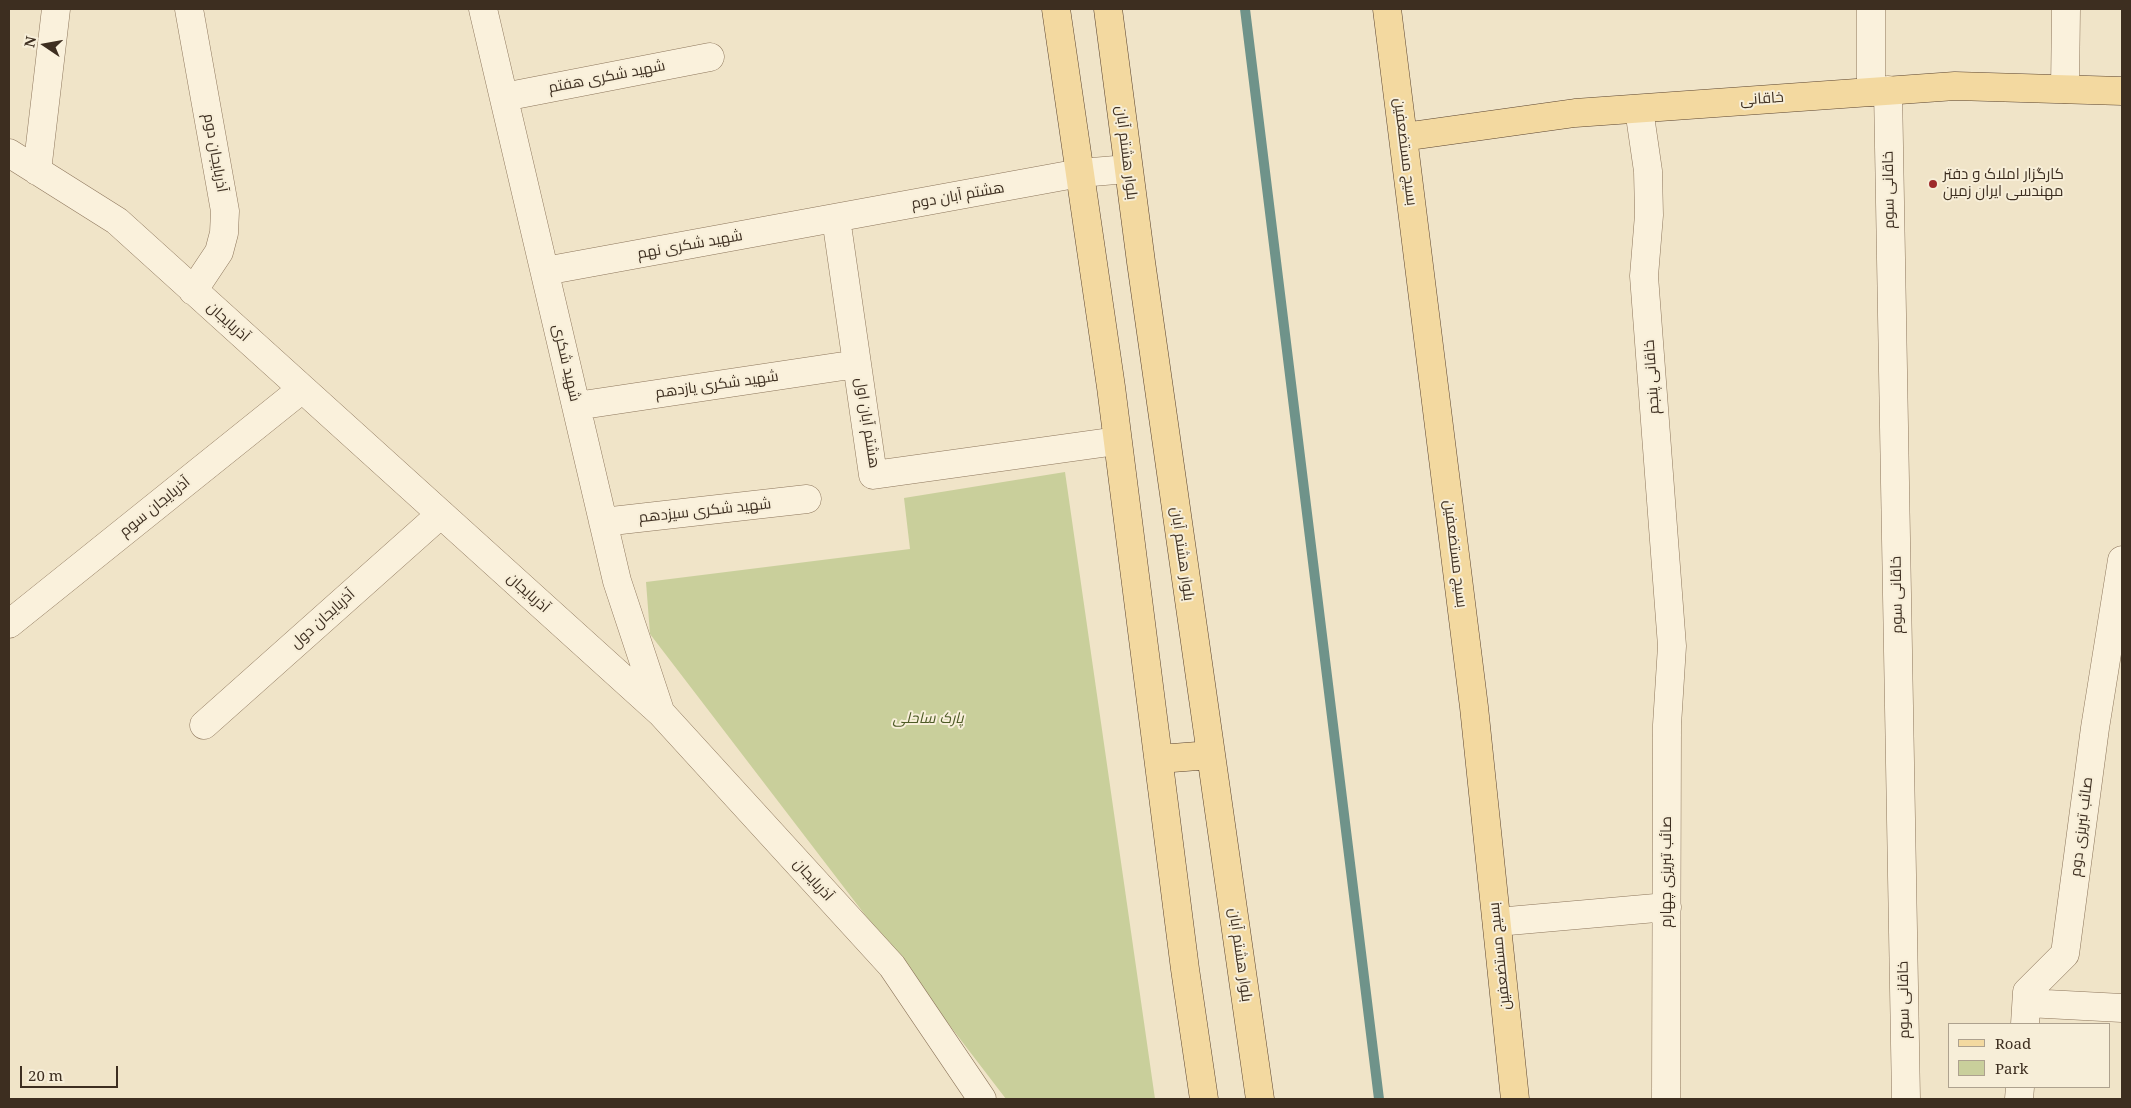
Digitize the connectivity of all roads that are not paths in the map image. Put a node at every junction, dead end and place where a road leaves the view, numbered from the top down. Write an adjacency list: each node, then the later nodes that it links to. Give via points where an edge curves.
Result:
1 (56, 9): 18 (street)
2 (189, 9): 22 (street, آذربایجان دوم, via 225,211 219,252)
3 (483, 9): 13 (street, شهید شکری)
4 (1056, 9): 19 (main road)
5 (1108, 9): 17 (main road, بلوار هشتم آبان)
6 (1388, 9): 15 (main road, بسیج مستضعفین)
7 (1871, 9): 11 (street, خاقانی سوم)
8 (2066, 9): 10 (street)
9 (710, 57): 13 (street, شهید شکری هفتم)
10 (2065, 89): 11 (main road, خاقانی, via 1955,86); 12 (main road, خاقانی)
11 (1879, 91): 14 (main road, خاقانی); 47 (street, خاقانی سوم)
12 (2122, 91)
13 (504, 97): 21 (street, شهید شکری)
14 (1639, 109): 15 (main road, خاقانی, via 1575,113); 33 (street, خاقانی پنجم, via 1648,170 1649,215 1644,276)
15 (1403, 138): 39 (main road, بسیج مستضعفین, via 1474,707)
16 (9, 153): 18 (street, آذربایجان)
17 (1128, 169): 19 (street, هشتم آبان دوم); 36 (main road, بلوار هشتم آبان)
18 (37, 171): 22 (street, آذربایجان, via 117,222)
19 (1080, 174): 20 (street, هشتم آبان دوم); 26 (main road)
20 (836, 218): 21 (street, شهید شکری نهم); 23 (street, هشتم آبان اول)
21 (544, 271): 25 (street, شهید شکری)
22 (193, 291): 24 (street, آذربایجان)
23 (857, 364): 25 (street, شهید شکری یازدهم); 26 (street, هشتم آبان اول, via 873,475)
24 (302, 389): 28 (street, آذربایجان); 31 (street, آذربایجان سوم)
25 (576, 406): 29 (street, شهید شکری)
26 (1117, 441): 37 (main road)
27 (807, 500): 29 (street, شهید شکری سیزدهم)
28 (441, 514): 34 (street, آذربایجان); 35 (street, آذربایجان دول)
29 (603, 522): 34 (street, شهید شکری, via 617,581)
30 (2122, 560): 32 (street, صائب تبریزی دوم)
31 (9, 624)
32 (2116, 624): 41 (street, صائب تبریزی دوم, via 2095,728 2066,954 2027,992)
33 (1672, 646): 38 (street, صائب تبریزی چهارم, via 1666,725)
34 (661, 713): 42 (street, آذربایجان, via 892,966)
35 (204, 725)
36 (1211, 754): 37 (main road); 44 (main road, بلوار هشتم آبان)
37 (1159, 759): 43 (main road)
38 (1667, 907): 39 (street); 46 (street, صائب تبریزی چهارم)
39 (1497, 922): 45 (main road, بسیج مستضعفین)
40 (2122, 1008): 41 (street)
41 (2026, 1014)
42 (982, 1099)
43 (1204, 1099)
44 (1260, 1099)
45 (1515, 1099)
46 (1666, 1099)
47 (1906, 1099)

